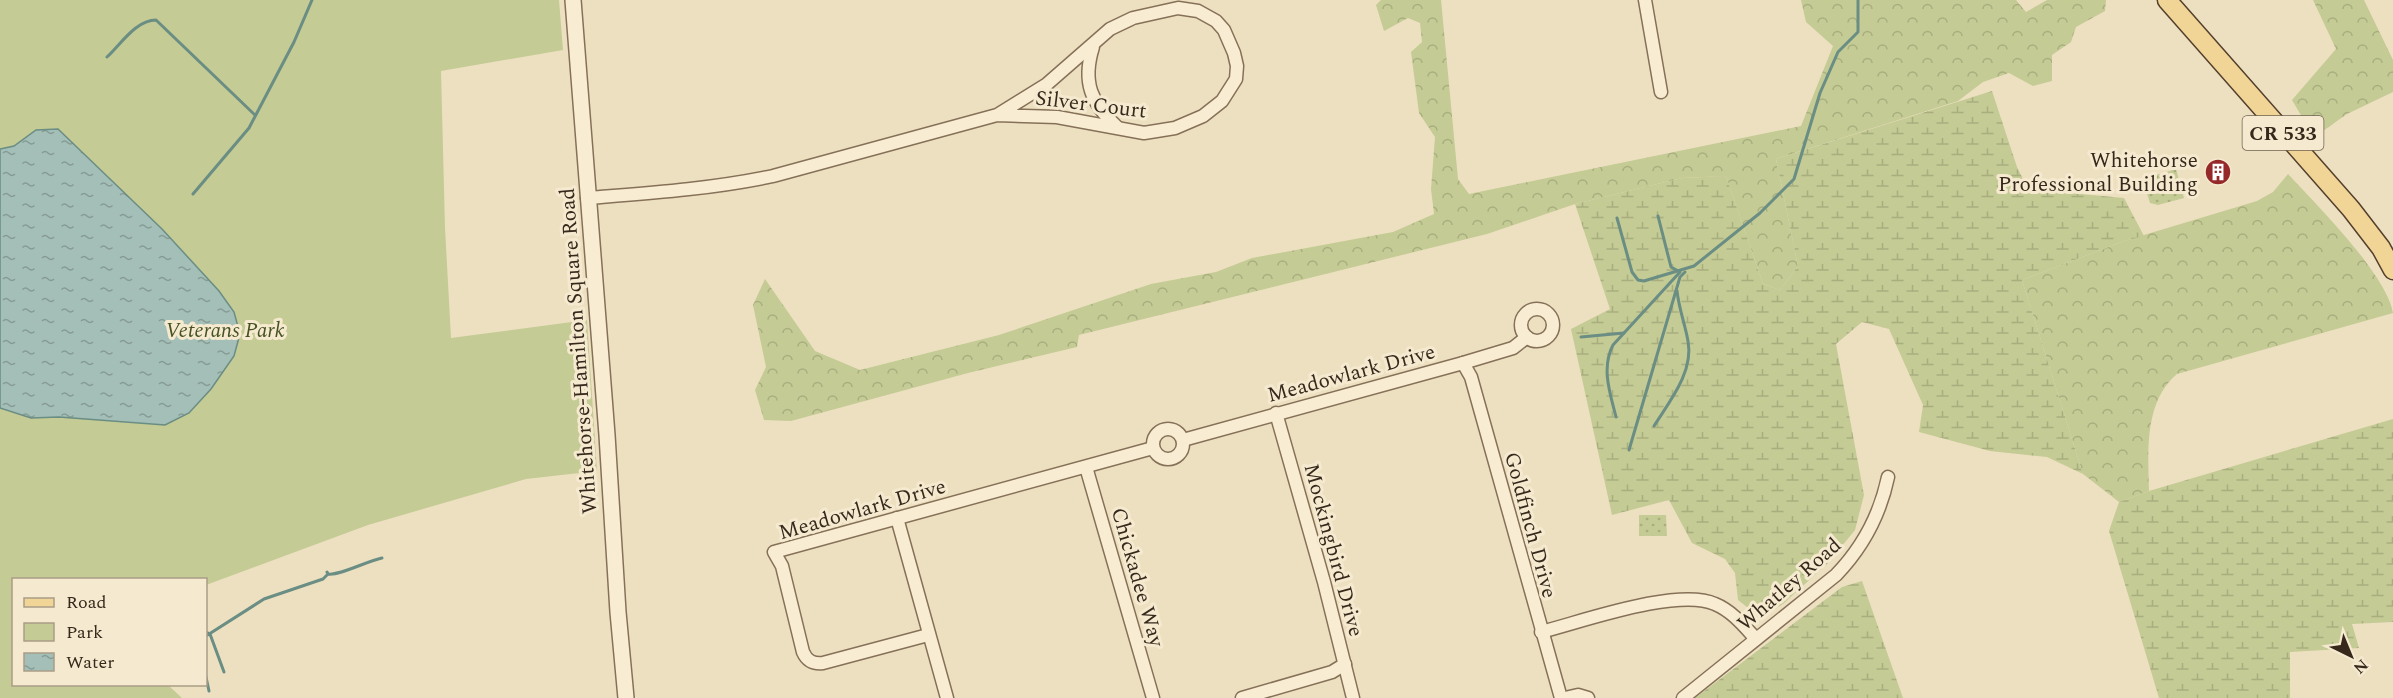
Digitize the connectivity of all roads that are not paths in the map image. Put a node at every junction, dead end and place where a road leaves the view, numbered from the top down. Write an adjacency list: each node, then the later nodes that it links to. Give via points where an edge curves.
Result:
1 (573, 0): 8 (street, Whitehorse-Hamilton Square Road)
2 (1645, 0): 5 (street)
3 (2167, 0): 9 (main road, CR 533, via 2351,209)
4 (1093, 46): 6 (street, Silver Court, via 1047,84); 7 (street, via 1088,70 1092,95 1096,105); 7 (street, Silver Court, via 1118,24 1178,8 1198,11 1216,21 1234,53 1236,79 1209,113 1159,131 1134,132)
5 (1661, 92)
6 (997, 115): 7 (street, Silver Court, via 1057,117); 8 (street, Silver Court, via 738,184)
7 (1118, 127)
8 (587, 198): 22 (street, Whitehorse-Hamilton Square Road)
9 (2393, 270)
10 (1527, 337): 11 (street, Meadowlark Drive, via 1513,348)
11 (1462, 363): 12 (street, Meadowlark Drive); 18 (street, Goldfinch Drive, via 1471,377)
12 (1276, 413): 13 (street, Meadowlark Drive); 21 (street, Mockingbird Drive)
13 (1183, 440): 14 (street, via 1178,432 1164,429 1156,434); 14 (street, via 1182,450 1172,460 1162,459)
14 (1153, 448): 15 (street, Meadowlark Drive)
15 (1086, 467): 17 (street, Meadowlark Drive); 24 (street, Chickadee Way)
16 (1888, 477): 20 (street, Whatley Road, via 1881,507 1851,560)
17 (897, 518): 19 (street); 19 (street, Meadowlark Drive, via 774,552 782,566 806,659 822,663)
18 (1541, 632): 20 (street, via 1656,602 1690,598 1725,609); 27 (street, Goldfinch Drive)
19 (928, 635): 23 (street)
20 (1756, 639): 30 (street, Whatley Road)
21 (1345, 664): 25 (street, via 1332,672); 26 (street, Mockingbird Drive)
22 (626, 698)
23 (946, 698)
24 (1153, 698)
25 (1242, 698)
26 (1353, 698)
27 (1561, 698)
28 (1565, 698): 29 (street)
29 (1588, 698)
30 (1683, 698)

